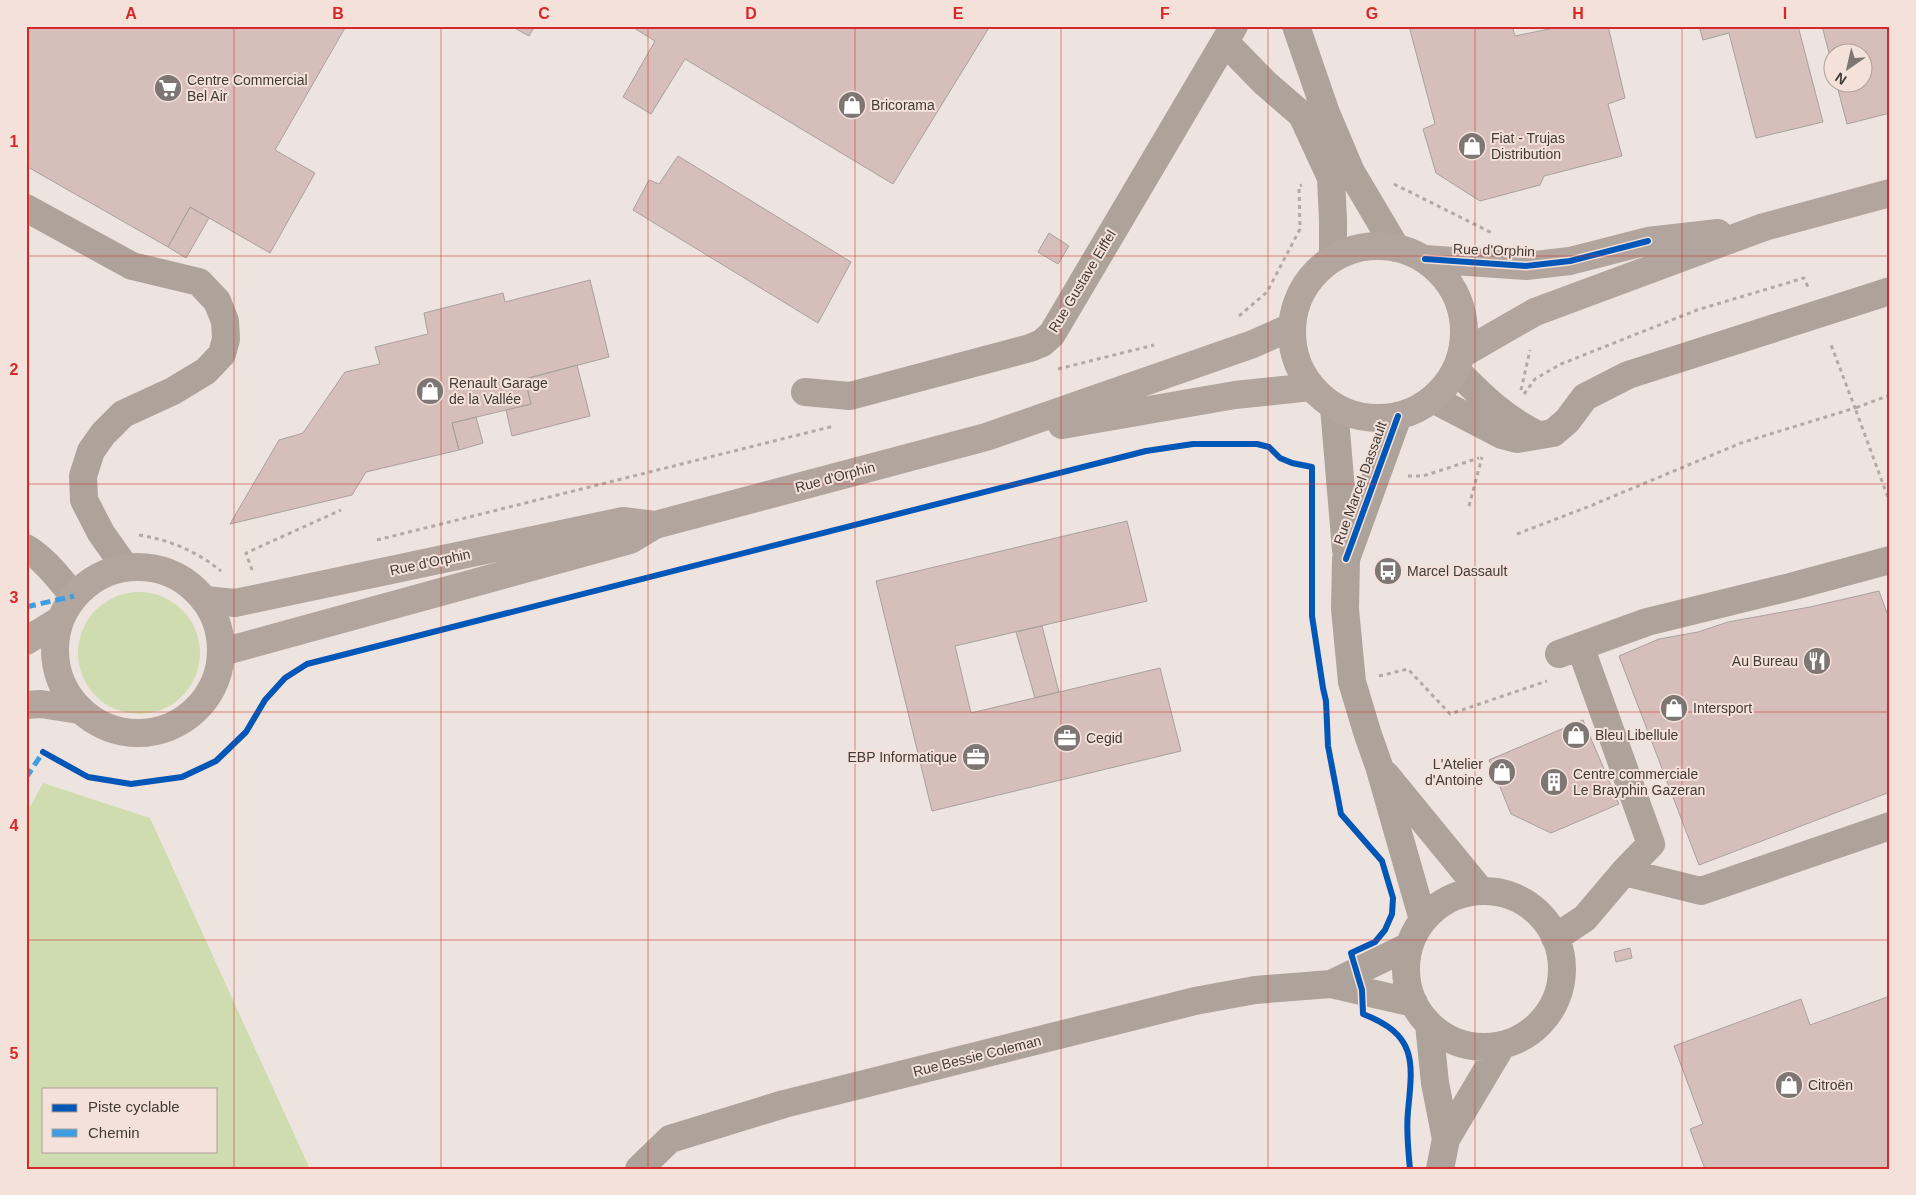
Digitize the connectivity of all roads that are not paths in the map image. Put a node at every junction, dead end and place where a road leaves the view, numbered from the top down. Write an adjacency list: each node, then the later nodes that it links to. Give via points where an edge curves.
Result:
1 (1276, 26): 3 (street)
2 (1230, 34): 4 (street, Rue Gustave Eiffel); 5 (street, Rue Gustave Eiffel)
3 (1299, 38): 9 (street, via 1351,172)
4 (1207, 72): 5 (street); 16 (street, Rue Gustave Eiffel, via 1052,334 1042,343 850,396)
5 (1265, 83): 10 (street, Rue Gustave Eiffel, via 1302,115 1331,178)
6 (1890, 192): 8 (main road, Rue d'Orphin)
7 (26, 208): 26 (street, via 132,266 199,282 217,301 225,321 226,339 222,354 206,371 123,414 91,451 83,476 84,500 101,533)
8 (1764, 227): 11 (main road, Rue d'Orphin, via 1648,241 1570,260 1526,266); 14 (main road, Rue d'Orphin, via 1535,312)
9 (1396, 248): 10 (main road, via 1379,245); 11 (main road)
10 (1332, 256): 13 (main road, via 1300,293)
11 (1425, 259): 14 (main road, via 1445,277 1459,300 1465,327)
12 (1890, 291): 20 (street, via 1628,376 1585,397 1553,433 1517,439)
13 (1291, 327): 15 (main road, via 1295,359); 21 (main road, Rue d'Orphin)
14 (1459, 362): 17 (main road, via 1451,379); 20 (street)
15 (1310, 387): 18 (main road); 21 (main road, Rue d'Orphin, via 1235,395)
16 (804, 392)
17 (1433, 399): 19 (main road); 20 (street)
18 (1334, 407): 19 (main road, via 1367,418); 24 (street, Rue Marcel Dassault)
19 (1398, 416): 24 (street, Rue Marcel Dassault)
20 (1502, 425)
21 (986, 438): 22 (main road, Rue d'Orphin)
22 (654, 525): 28 (main road, Rue d'Orphin, via 622,521 235,603); 31 (main road, Rue d'Orphin, via 630,540)
23 (26, 548): 27 (street)
24 (1346, 559): 34 (street, Rue Marcel Dassault, via 1345,609 1352,682)
25 (1890, 560): 36 (street, via 1647,622 1576,656 1652,844)
26 (125, 567): 27 (main road, via 90,582); 28 (main road, via 147,567 169,573 189,584)
27 (74, 596): 29 (main road)
28 (205, 600): 31 (main road, via 218,624)
29 (60, 620): 30 (main road); 33 (main road, via 54,644 56,668 65,691)
30 (26, 640)
31 (222, 652): 33 (main road, via 218,676 207,698 191,716 170,728 146,734 122,732 99,724)
32 (26, 705): 33 (main road)
33 (79, 710)
34 (1379, 766): 37 (street); 38 (street, Rue Marcel Dassault)
35 (1890, 826): 36 (street, via 1701,891)
36 (1624, 872): 39 (street, via 1585,918)
37 (1481, 891): 38 (street, via 1459,895 1440,904); 39 (street, via 1504,894 1525,902 1543,918)
38 (1423, 920): 40 (street)
39 (1555, 938): 43 (street, via 1562,967 1554,1003 1544,1019 1525,1035)
40 (1409, 946): 41 (street); 42 (street, via 1405,972 1410,994)
41 (1331, 984): 42 (street); 45 (street, Rue Bessie Coleman, via 1255,990 1196,1001 784,1104 670,1139)
42 (1422, 1014): 43 (street, via 1451,1040 1476,1047); 44 (street)
43 (1502, 1045): 44 (street)
44 (1446, 1139): 46 (street)
45 (639, 1169)
46 (1440, 1169)

